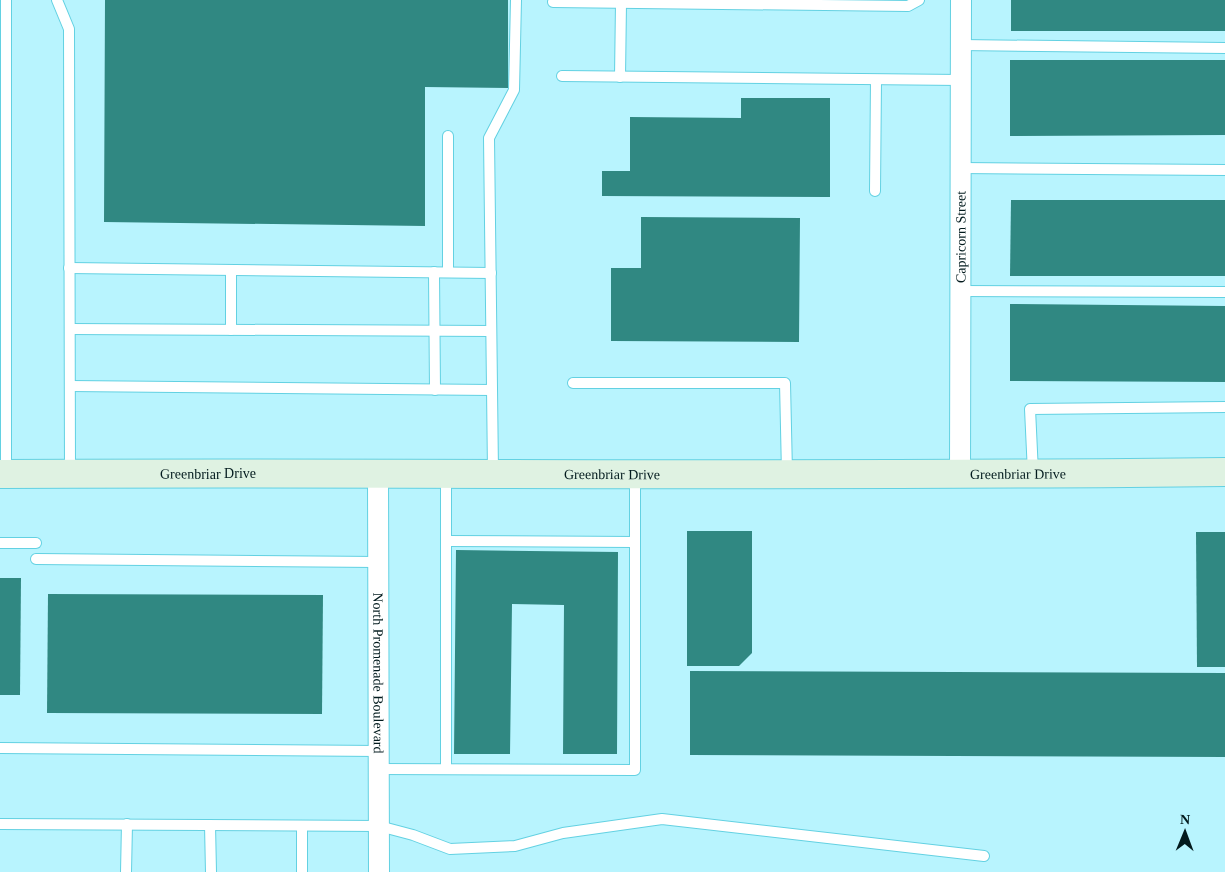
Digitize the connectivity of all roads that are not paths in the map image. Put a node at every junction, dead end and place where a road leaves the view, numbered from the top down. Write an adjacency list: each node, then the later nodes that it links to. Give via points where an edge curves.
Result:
1 (6, 0): 40 (lane)
2 (57, 0): 19 (lane, via 69,29)
3 (516, 0): 23 (lane, via 514,90 489,138)
4 (919, 0): 8 (lane, via 908,6)
5 (960, 0): 9 (street, Capricorn Street)
6 (553, 2): 7 (lane)
7 (621, 3): 8 (lane); 12 (lane)
8 (874, 3)
9 (960, 45): 10 (lane); 14 (street, Capricorn Street)
10 (1225, 48)
11 (562, 76): 12 (lane)
12 (620, 77): 13 (lane)
13 (876, 80): 14 (lane); 18 (lane)
14 (960, 80): 16 (street, Capricorn Street)
15 (448, 136): 22 (lane)
16 (960, 168): 17 (lane); 24 (street, Capricorn Street)
17 (1225, 170)
18 (875, 191)
19 (69, 268): 20 (lane); 26 (lane)
20 (231, 270): 21 (lane); 27 (lane)
21 (434, 272): 22 (lane); 28 (lane)
22 (448, 272): 23 (lane)
23 (490, 273): 29 (lane)
24 (960, 291): 25 (lane); 44 (street, Capricorn Street)
25 (1225, 292)
26 (70, 329): 27 (lane); 31 (lane)
27 (231, 330): 28 (lane)
28 (434, 331): 29 (lane); 32 (lane)
29 (492, 331): 33 (lane)
30 (573, 383): 43 (lane, via 785,383)
31 (70, 386): 32 (lane); 36 (lane)
32 (434, 390): 33 (lane)
33 (492, 390): 39 (lane)
34 (1225, 407): 41 (lane, via 1030,409)
35 (1225, 472): 41 (street, Greenbriar Drive)
36 (70, 473): 37 (street, Greenbriar Drive); 40 (street, Greenbriar Drive)
37 (378, 473): 38 (street, Greenbriar Drive); 50 (street, North Promenade Boulevard)
38 (446, 473): 39 (street, Greenbriar Drive); 45 (lane)
39 (493, 473): 42 (street, Greenbriar Drive)
40 (3, 474)
41 (1033, 474): 44 (street, Greenbriar Drive)
42 (635, 475): 43 (street, Greenbriar Drive); 46 (lane)
43 (787, 475): 44 (street, Greenbriar Drive)
44 (960, 475)
45 (446, 541): 46 (lane); 53 (lane)
46 (635, 542): 53 (lane, via 635,770)
47 (0, 544): 48 (lane)
48 (36, 544)
49 (36, 560): 50 (lane)
50 (378, 562): 52 (street, North Promenade Boulevard)
51 (0, 748): 52 (lane)
52 (379, 760): 53 (lane); 58 (street, North Promenade Boulevard)
53 (446, 769)
54 (0, 824): 55 (lane)
55 (127, 824): 56 (lane); 60 (lane)
56 (210, 825): 57 (lane); 61 (lane)
57 (302, 826): 58 (lane); 62 (lane)
58 (379, 826): 59 (lane, via 450,849 514,846 563,833 662,819); 63 (street, North Promenade Boulevard)
59 (984, 856)
60 (126, 872)
61 (211, 872)
62 (302, 872)
63 (379, 872)

